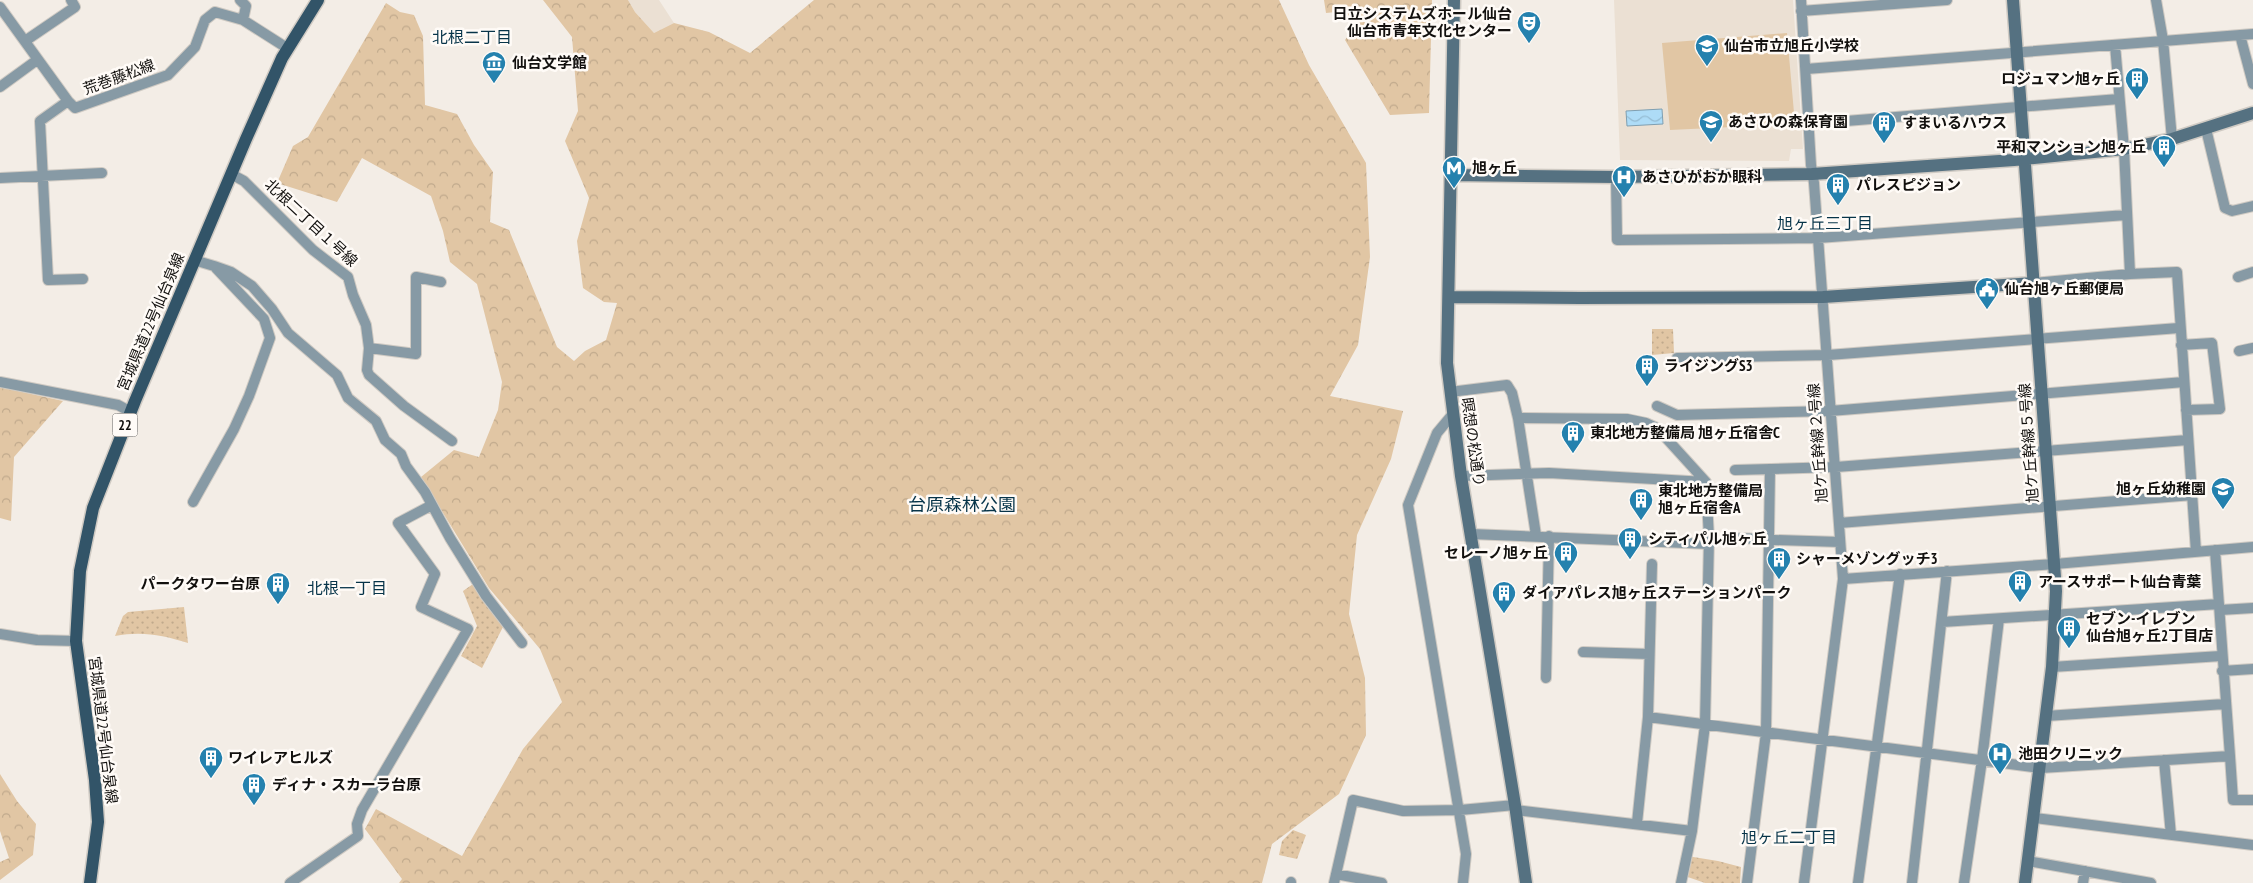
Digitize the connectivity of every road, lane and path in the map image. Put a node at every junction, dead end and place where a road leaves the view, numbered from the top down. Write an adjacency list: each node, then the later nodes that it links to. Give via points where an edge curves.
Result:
1 (70, 0): 15 (street, via 75,7)
2 (240, 0): 11 (street, via 246,6)
3 (318, 0): 17 (main road, 宮城県道22号仙台泉線 / 22)
4 (1454, 0): 35 (street, 瞑想の松通り)
5 (1801, 0): 10 (street, 旭ケ丘幹線２号線)
6 (1947, 0): 10 (street)
7 (2013, 0): 18 (street, 旭ケ丘幹線５号線)
8 (2156, 0): 14 (street)
9 (0, 7): 15 (street, 荒巻藤松線)
10 (1802, 11): 20 (street, 旭ケ丘幹線２号線)
11 (243, 20): 17 (street, 荒巻藤松線); 24 (street, 荒巻藤松線, via 215,12 205,20 195,47 168,75 75,108)
12 (2253, 34): 13 (street)
13 (2240, 35): 14 (street); 21 (street)
14 (2163, 40): 16 (street); 29 (street)
15 (25, 41): 19 (street, 荒巻藤松線)
16 (2114, 45): 18 (street); 23 (street)
17 (288, 48): 33 (main road, 宮城県道22号仙台泉線 / 22)
18 (2017, 52): 20 (street); 25 (street, 旭ケ丘幹線５号線)
19 (37, 60): 22 (street); 24 (street, 荒巻藤松線)
20 (1806, 69): 27 (street, 旭ケ丘幹線２号線)
21 (2253, 84)
22 (0, 87)
23 (2119, 99): 25 (street); 30 (street)
24 (68, 101): 36 (street, via 40,121)
25 (2021, 108): 27 (street); 31 (street, 旭ケ丘幹線５号線)
26 (2253, 113): 28 (street)
27 (1809, 124): 34 (street, 旭ケ丘幹線２号線)
28 (2206, 129): 29 (street); 39 (street, via 2225,208 2232,212)
29 (2172, 139): 30 (street)
30 (2124, 149): 31 (street); 40 (street)
31 (2026, 159): 34 (street); 41 (street, 旭ケ丘幹線５号線)
32 (102, 173): 36 (street)
33 (231, 174): 43 (main road, 宮城県道22号仙台泉線 / 22); 56 (street, 北根二丁目１号線, via 244,180 313,250 348,277 366,325)
34 (1812, 174): 37 (street); 42 (street, 旭ケ丘幹線２号線)
35 (1451, 175): 37 (street); 51 (street, 瞑想の松通り)
36 (42, 177): 38 (street); 48 (street, via 48,280)
37 (1616, 177): 42 (street, via 1617,240)
38 (0, 178)
39 (2253, 206)
40 (2126, 215): 41 (street); 46 (street)
41 (2029, 222): 42 (street); 50 (street, 旭ケ丘幹線５号線)
42 (1818, 238): 52 (street, 旭ケ丘幹線２号線)
43 (194, 260): 44 (street); 68 (main road, 宮城県道22号仙台泉線 / 22)
44 (214, 266): 81 (street, via 264,319 270,338 234,429); 82 (street, via 231,272 252,286 288,333 337,375 348,398 376,422 385,440 401,454)
45 (2253, 272): 47 (street)
46 (2130, 274): 50 (street); 53 (street, via 2177,272)
47 (2238, 277)
48 (83, 279)
49 (441, 282): 56 (street, via 416,277 416,354)
50 (2034, 282): 52 (street); 54 (street, 旭ケ丘幹線５号線)
51 (1449, 297): 52 (street); 63 (street, 瞑想の松通り, via 1447,363)
52 (1823, 297): 59 (street, 旭ケ丘幹線２号線)
53 (2179, 328): 54 (street); 55 (street)
54 (2038, 340): 59 (street); 64 (street, 旭ケ丘幹線５号線)
55 (2181, 345): 62 (street); 66 (street, via 2212,343 2220,409)
56 (369, 348): 72 (street, 北根二丁目１号線, via 369,375)
57 (2253, 348): 58 (street)
58 (2239, 351)
59 (1828, 355): 60 (street); 67 (street, 旭ケ丘幹線２号線)
60 (1677, 358)
61 (0, 382): 68 (street, via 118,405)
62 (2184, 382): 64 (street); 66 (street)
63 (1450, 392): 69 (street, 瞑想の松通り); 70 (street, via 1507,385)
64 (2042, 395): 67 (street); 73 (street, 旭ケ丘幹線５号線)
65 (1657, 406): 67 (street, via 1677,415)
66 (2186, 410): 71 (street)
67 (1830, 411): 74 (street, 旭ケ丘幹線２号線)
68 (131, 412): 106 (main road, 宮城県道22号仙台泉線 / 22, via 93,508 80,572)
69 (1452, 415): 78 (street, 瞑想の松通り); 129 (street, via 1437,433 1408,505)
70 (1518, 418): 77 (street); 79 (street, via 1627,418 1646,423 1657,428)
71 (2188, 440): 73 (street); 80 (street)
72 (452, 441)
73 (2046, 451): 74 (street); 83 (street, 旭ケ丘幹線５号線)
74 (1836, 467): 75 (street); 84 (street, 旭ケ丘幹線２号線)
75 (1770, 469): 76 (street); 89 (street)
76 (1735, 470)
77 (1527, 474): 78 (street); 79 (street, via 1549,472); 86 (street)
78 (1461, 476): 85 (street, 瞑想の松通り)
79 (1706, 482): 91 (street)
80 (2193, 495): 83 (street); 94 (street)
81 (193, 502)
82 (432, 505): 107 (street, via 486,596); 140 (street, via 398,523 435,574 421,607 468,630 362,810 357,824 358,836)
83 (2050, 508): 84 (street); 96 (street, 旭ケ丘幹線５号線)
84 (1839, 523): 90 (street, 旭ケ丘幹線２号線)
85 (1471, 534): 86 (street); 128 (street, 瞑想の松通り)
86 (1536, 535): 87 (street)
87 (1549, 536): 91 (street); 114 (street)
88 (1730, 538): 89 (street)
89 (1771, 539): 90 (street); 119 (street)
90 (1840, 542): 99 (street, 旭ケ丘幹線２号線)
91 (1709, 544): 118 (street)
92 (2253, 547): 93 (street)
93 (2215, 550): 94 (street); 100 (street)
94 (2196, 552): 96 (street)
95 (1652, 564): 109 (street)
96 (2054, 564): 97 (street); 102 (street, 旭ケ丘幹線５号線)
97 (1947, 571): 98 (street); 104 (street)
98 (1900, 574): 99 (street); 121 (street)
99 (1843, 579): 120 (street, 旭ケ丘幹線２号線)
100 (2219, 607): 101 (street); 102 (street); 110 (street)
101 (2253, 608)
102 (2056, 616): 103 (street); 111 (street, 旭ケ丘幹線５号線)
103 (1999, 619): 104 (street); 124 (street)
104 (1942, 622): 122 (street)
105 (0, 634): 106 (street, via 37,640)
106 (76, 641): 139 (main road, 宮城県道22号仙台泉線 / 22, via 98,822)
107 (522, 643)
108 (1583, 652): 109 (street)
109 (1649, 654): 117 (street)
110 (2221, 656): 111 (street); 113 (street)
111 (2052, 667): 116 (street, 旭ケ丘幹線５号線)
112 (2253, 669): 113 (street)
113 (2222, 671): 115 (street)
114 (1546, 678)
115 (2225, 704): 116 (street); 123 (street)
116 (2046, 716): 126 (street, 旭ケ丘幹線５号線)
117 (1648, 718): 118 (street); 131 (street)
118 (1705, 725): 119 (street); 132 (street)
119 (1766, 733): 120 (street); 145 (street)
120 (1822, 739): 121 (street); 146 (street, 旭ケ丘幹線２号線)
121 (1876, 746): 122 (street); 147 (street)
122 (1928, 753): 124 (street); 148 (street)
123 (2230, 756): 125 (street); 127 (street, via 2233,800)
124 (1982, 760): 126 (street); 149 (street)
125 (2164, 760): 126 (street); 133 (street)
126 (2041, 768): 130 (street, 旭ケ丘幹線５号線)
127 (2253, 800)
128 (1516, 807): 129 (street); 131 (street); 143 (street, 瞑想の松通り)
129 (1460, 810): 137 (street, via 1403,811 1353,800); 142 (street, via 1466,854)
130 (2035, 818): 133 (street); 135 (street, 旭ケ丘幹線５号線)
131 (1638, 823): 132 (street)
132 (1692, 831): 144 (street)
133 (2171, 835): 134 (street)
134 (2253, 845)
135 (2028, 861): 136 (street); 150 (street, 旭ケ丘幹線５号線)
136 (2085, 871): 138 (street); 151 (street)
137 (1335, 878): 141 (street)
138 (2139, 882): 152 (street)
139 (90, 883)
140 (290, 883)
141 (1382, 883)
142 (1463, 883)
143 (1526, 883)
144 (1681, 883)
145 (1747, 883)
146 (1804, 883)
147 (1858, 883)
148 (1912, 883)
149 (1964, 883)
150 (2025, 883)
151 (2083, 883)
152 (2151, 883)

